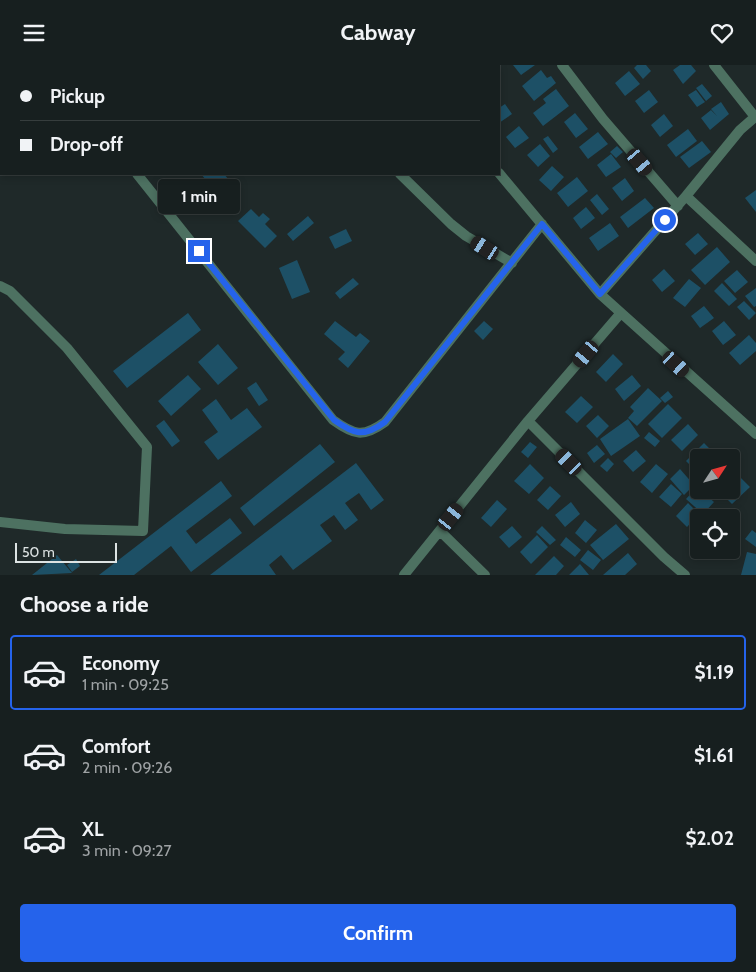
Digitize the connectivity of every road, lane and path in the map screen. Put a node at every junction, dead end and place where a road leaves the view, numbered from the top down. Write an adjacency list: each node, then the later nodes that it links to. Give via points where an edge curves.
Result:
1 (562, 65): 8 (street, via 603,119)
2 (714, 65): 3 (street)
3 (755, 117): 7 (street, via 740,130)
4 (500, 174): 9 (street)
5 (138, 175): 11 (street, via 334,420 350,431 364,433 385,422)
6 (401, 175): 11 (street, via 466,236)
7 (686, 195): 8 (street); 10 (street)
8 (678, 206): 13 (street)
9 (542, 224): 11 (street); 13 (street)
10 (756, 261)
11 (512, 263)
12 (0, 286): 17 (street, via 10,291 67,348 148,447 142,531 65,529)
13 (600, 294): 14 (street)
14 (620, 314): 15 (street); 16 (street)
15 (528, 421): 18 (street); 21 (street)
16 (756, 433)
17 (0, 522)
18 (440, 531): 19 (street); 20 (street)
19 (404, 575)
20 (485, 575)
21 (685, 575)

